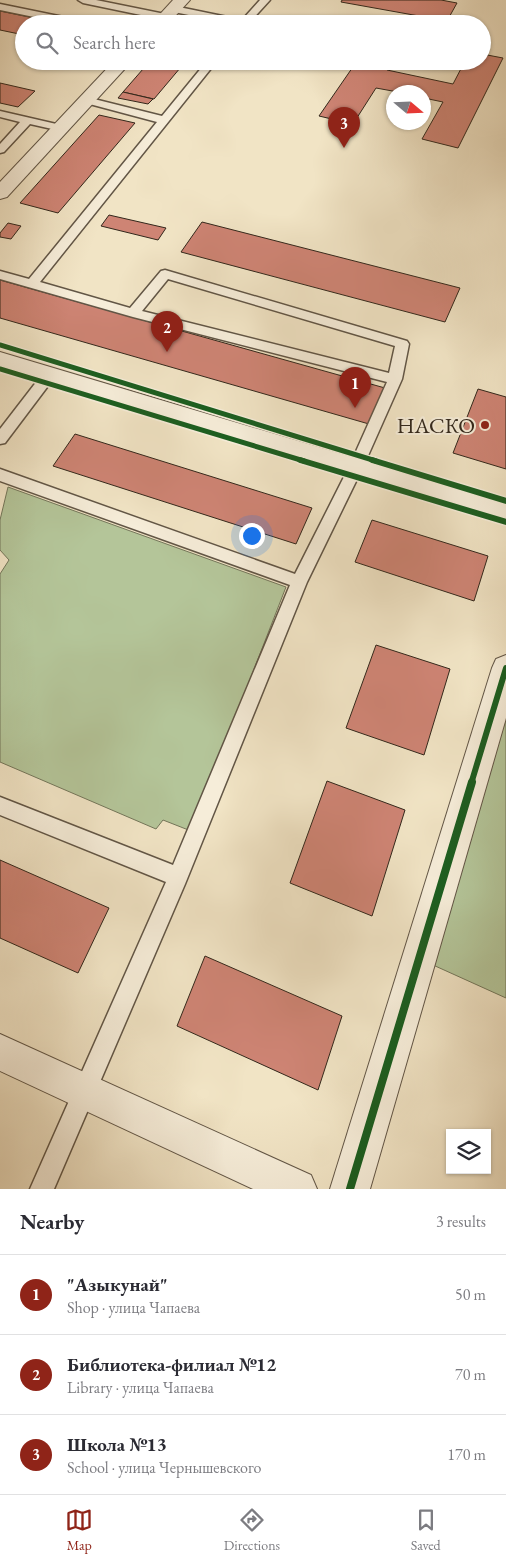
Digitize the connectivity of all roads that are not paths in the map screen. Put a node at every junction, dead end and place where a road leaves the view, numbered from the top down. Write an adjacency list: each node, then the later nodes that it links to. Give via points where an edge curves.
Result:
1 (83, 0): 4 (lane)
2 (265, 0): 7 (lane)
3 (0, 7): 5 (lane)
4 (170, 12): 6 (lane)
5 (39, 15)
6 (188, 15)
7 (251, 15)
8 (115, 70): 10 (street)
9 (205, 70): 13 (lane)
10 (86, 100): 13 (lane); 14 (street)
11 (0, 114): 12 (lane)
12 (28, 120): 14 (lane); 15 (lane)
13 (164, 120): 18 (lane)
14 (62, 128): 16 (street)
15 (0, 150)
16 (0, 193)
17 (0, 275): 18 (lane)
18 (32, 284): 19 (lane)
19 (133, 313): 22 (lane); 22 (lane, via 165,274 402,344)
20 (0, 360): 21 (street)
21 (49, 375): 23 (lane); 24 (street)
22 (395, 379): 24 (lane)
23 (0, 439)
24 (356, 467): 26 (street); 27 (lane)
25 (0, 475): 27 (lane)
26 (506, 512)
27 (298, 582): 30 (lane)
28 (506, 668): 35 (street)
29 (0, 806): 30 (lane)
30 (178, 877): 32 (lane)
31 (0, 1052): 32 (street)
32 (85, 1091): 33 (lane); 34 (street)
33 (42, 1189)
34 (296, 1189)
35 (350, 1189)

